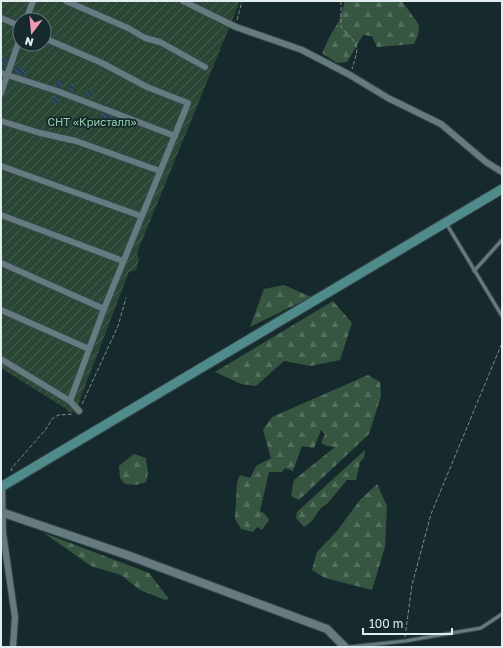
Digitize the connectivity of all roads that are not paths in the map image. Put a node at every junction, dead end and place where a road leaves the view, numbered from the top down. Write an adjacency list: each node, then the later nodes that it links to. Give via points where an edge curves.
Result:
1 (33, 1): 4 (street)
2 (66, 1): 9 (street, via 145,38 160,42)
3 (183, 1): 16 (street, via 236,27 302,50 350,75 388,98 440,124)
4 (29, 12)
5 (1, 18): 6 (street)
6 (12, 23)
7 (52, 41): 13 (street, via 102,63 147,87 188,103)
8 (14, 52): 10 (street)
9 (205, 67)
10 (4, 74): 11 (street); 13 (street)
11 (1, 93)
12 (1, 121): 15 (street, via 76,141)
13 (175, 136): 15 (street)
14 (1, 166): 19 (street)
15 (160, 171): 19 (street)
16 (502, 172)
17 (502, 189): 20 (main road)
18 (1, 215): 22 (street)
19 (141, 216): 22 (street)
20 (446, 223): 24 (lane); 32 (main road)
21 (502, 240): 24 (lane)
22 (124, 261): 25 (street)
23 (1, 263): 25 (street)
24 (474, 271): 27 (lane)
25 (104, 308): 28 (street)
26 (1, 310): 28 (street)
27 (502, 316)
28 (89, 349): 30 (street)
29 (1, 359): 30 (street)
30 (70, 401): 31 (street)
31 (79, 411)
32 (1, 487): 33 (street)
33 (1, 512): 35 (street, via 15,617); 36 (street, via 327,629)
34 (502, 614): 37 (lane, via 481,628 405,641)
35 (13, 647)
36 (345, 647)
37 (349, 647)

